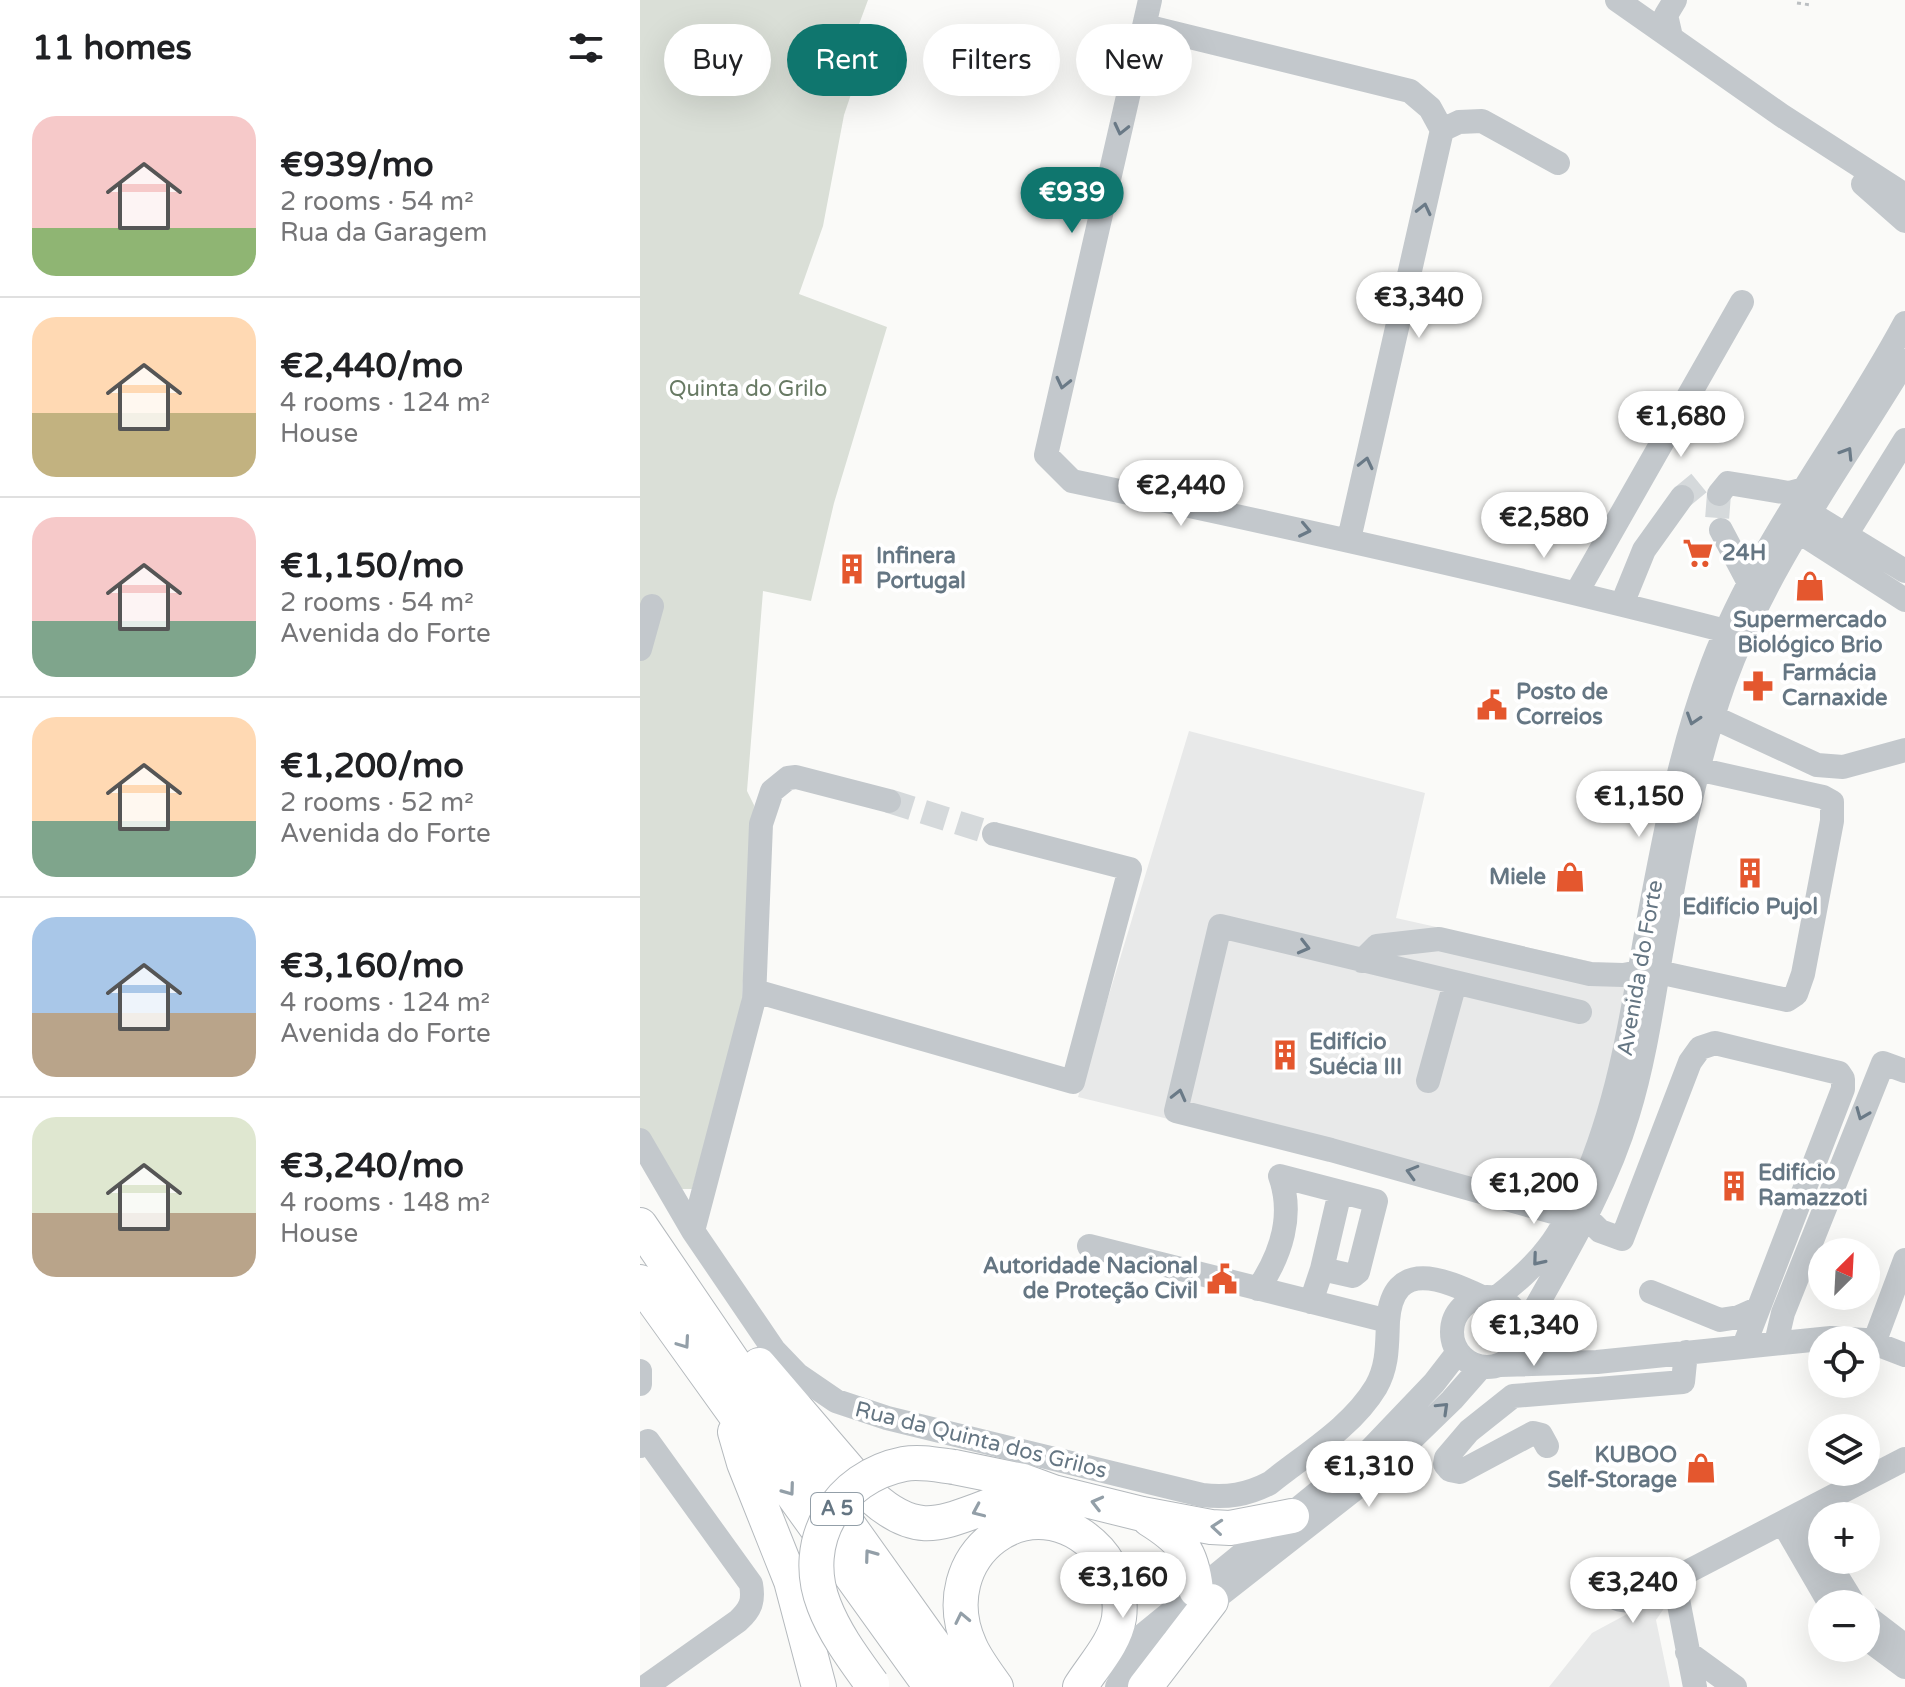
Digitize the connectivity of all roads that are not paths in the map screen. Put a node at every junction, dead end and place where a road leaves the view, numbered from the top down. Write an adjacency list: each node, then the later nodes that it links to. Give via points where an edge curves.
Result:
1 (1150, 0): 5 (street)
2 (1617, 0): 4 (street)
3 (1645, 0): 4 (street)
4 (1671, 17): 8 (street)
5 (1145, 24)
6 (1192, 38): 9 (street, via 1410,91 1430,108)
7 (1129, 96): 21 (street, one-way to 21, via 1046,455 1072,481)
8 (1781, 115): 11 (street); 12 (street)
9 (1442, 130): 10 (street, via 1459,122 1482,121); 21 (street, one-way to 9)
10 (1558, 163)
11 (1905, 195)
12 (1905, 221)
13 (1742, 302): 24 (street)
14 (1905, 323): 17 (street, Avenida do Forte)
15 (1905, 361): 18 (street, Avenida do Forte, one-way to 15)
16 (1905, 440): 20 (street)
17 (1804, 489): 23 (street, Avenida do Forte); 26 (street, via 1707,489 1644,550)
18 (1804, 522): 20 (street); 25 (street); 30 (street, Avenida do Forte, via 1749,624)
19 (1721, 530): 23 (street)
20 (1846, 535): 22 (street)
21 (1349, 539): 24 (street)
22 (1905, 571)
23 (1749, 583): 28 (street, Avenida do Forte)
24 (1577, 592): 26 (street)
25 (1905, 600)
26 (1622, 604): 28 (street)
27 (652, 606): 29 (street)
28 (1726, 631): 36 (street, Avenida do Forte, one-way to 36, via 1681,759)
29 (640, 649)
30 (1713, 717): 31 (street, via 1817,765 1843,767); 32 (street, Avenida do Forte)
31 (1905, 750)
32 (1697, 769): 36 (street, Avenida do Forte); 36 (street, via 1832,802 1800,986 1787,1000)
33 (889, 801): 38 (street, via 796,777 772,791 761,824)
34 (994, 834): 38 (street, via 1130,869 1073,1082)
35 (1362, 961): 36 (street, via 1377,946 1439,939 1590,974); 37 (street); 46 (street, one-way to 35, via 1176,1111 1220,926)
36 (1649, 972): 42 (street, Avenida do Forte); 46 (street, Avenida do Forte)
37 (1455, 983): 39 (street); 41 (street)
38 (755, 991): 48 (street)
39 (1580, 1012)
40 (1905, 1071): 65 (street, one-way to 65, via 1883,1063 1783,1313)
41 (1428, 1081)
42 (1635, 1086): 43 (street); 46 (street, Avenida do Forte, via 1611,1163)
43 (1679, 1092): 46 (street, via 1622,1239); 59 (street, via 1694,1055 1715,1043 1839,1073 1843,1079)
44 (640, 1140): 48 (street, Rua da Quinta dos Grilos)
45 (1340, 1192): 51 (street); 51 (street, via 1376,1201 1373,1214 1358,1272 1353,1276); 54 (street, via 1280,1176 1285,1227)
46 (1577, 1217): 56 (street, Avenida do Forte, one-way to 56, via 1534,1265); 63 (street, Avenida do Forte)
47 (640, 1225): 62 (highway, A 5)
48 (693, 1231): 60 (street, Rua da Quinta dos Grilos, via 774,1350 822,1394 887,1418 1224,1498 1270,1483 1357,1414 1383,1373)
49 (1089, 1246): 54 (street)
50 (1905, 1260): 61 (street)
51 (1322, 1269): 57 (street)
52 (1417, 1278): 56 (street, via 1440,1279); 58 (street, via 1433,1287); 60 (street, Rua da Quinta dos Grilos, via 1396,1293)
53 (640, 1282): 74 (highway, A 5, one-way to 74)
54 (1258, 1289): 57 (street)
55 (1651, 1292): 59 (street, via 1720,1320)
56 (1489, 1298): 58 (street, Avenida do Forte, via 1467,1303); 63 (street, via 1512,1307)
57 (1311, 1302): 60 (street)
58 (1456, 1314): 67 (street, via 1452,1329)
59 (1755, 1315): 65 (street)
60 (1388, 1321)
61 (1875, 1326)
62 (711, 1330): 78 (highway, one-way to 62, via 1008,1500 946,1523 918,1522 888,1511 756,1361); 96 (highway, A 5, one-way to 62)
63 (1522, 1334): 70 (street); 71 (street, Avenida do Forte, via 1515,1354)
64 (1808, 1340): 65 (street)
65 (1762, 1344): 68 (street)
66 (1880, 1346): 69 (street)
67 (1458, 1352): 71 (street, via 1464,1359); 80 (street, Avenida do Forte, via 1370,1450)
68 (1686, 1352): 70 (street); 76 (street, via 1683,1382 1513,1396 1469,1431 1445,1464 1460,1472 1533,1433)
69 (1905, 1355)
70 (1572, 1361): 71 (street)
71 (1491, 1366): 86 (street, Avenida do Forte, one-way to 71, via 1383,1467)
72 (640, 1371): 73 (street)
73 (640, 1384)
74 (727, 1404): 94 (highway, via 744,1463 791,1581); 95 (highway, A 5, one-way to 95)
75 (640, 1446): 93 (street, via 648,1441 751,1584 753,1595 748,1612 738,1621)
76 (1547, 1446)
77 (1905, 1459): 81 (street)
78 (1053, 1492): 79 (highway, one-way to 78); 92 (highway, bridge, via 954,1467 908,1463 863,1479 841,1499 819,1541 816,1568 823,1604)
79 (1142, 1514): 80 (highway, one-way to 79, via 1230,1528); 86 (highway, via 1183,1545)
80 (1292, 1516): 86 (street, Avenida do Forte)
81 (1793, 1518): 82 (street); 83 (street); 85 (street)
82 (1808, 1535)
83 (1674, 1579): 84 (street, via 1628,1602 1610,1596); 90 (street)
84 (1602, 1586)
85 (1824, 1590)
86 (1200, 1602): 98 (street, Avenida do Forte); 99 (street, Avenida do Forte); 100 (highway)
87 (1880, 1627): 88 (street)
88 (1905, 1646)
89 (1880, 1648): 91 (street)
90 (1687, 1652): 101 (street); 102 (street)
91 (1905, 1667)
92 (874, 1686)
93 (645, 1687)
94 (819, 1687)
95 (931, 1687)
96 (964, 1687)
97 (996, 1687): 98 (highway, one-way to 98, via 970,1646 960,1593 969,1566 986,1543 1010,1528 1035,1523 1077,1533 1102,1554 1115,1578 1115,1630)
98 (1080, 1687)
99 (1117, 1687)
100 (1145, 1687)
101 (1695, 1687)
102 (1735, 1687)

